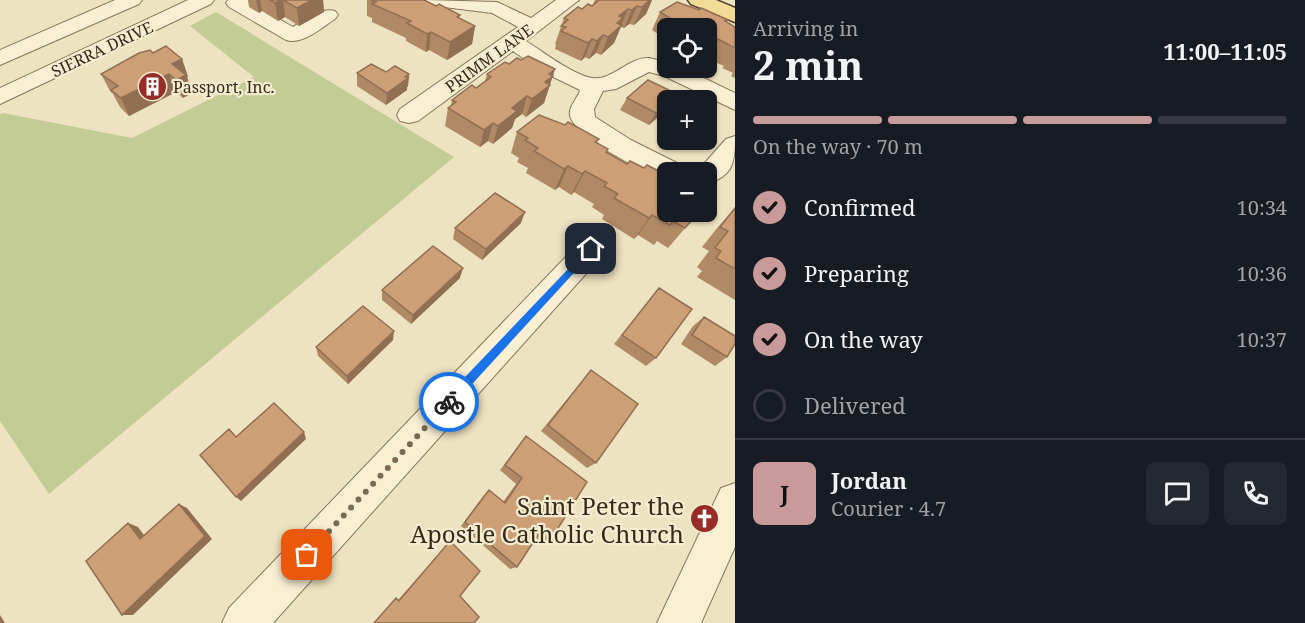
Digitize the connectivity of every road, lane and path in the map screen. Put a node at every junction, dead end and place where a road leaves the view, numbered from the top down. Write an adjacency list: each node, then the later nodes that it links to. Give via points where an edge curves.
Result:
1 (132, 0): 12 (street)
2 (204, 0): 14 (street, SIERRA DRIVE)
3 (241, 0): 8 (street, via 236,3 293,36)
4 (436, 0): 7 (street)
5 (569, 0): 10 (street, PRIMM LANE)
6 (698, 0): 9 (main road)
7 (505, 4): 10 (street)
8 (328, 15)
9 (735, 16)
10 (533, 27): 11 (street, PRIMM LANE)
11 (514, 42): 13 (street); 16 (street, PRIMM LANE)
12 (0, 58)
13 (588, 85): 15 (street, via 608,84 650,65 672,71); 18 (street, via 592,91 583,106 585,122)
14 (0, 97)
15 (735, 102)
16 (409, 115)
17 (735, 145): 19 (street)
18 (657, 164)
19 (717, 166)
20 (591, 249): 22 (street)
21 (732, 523): 23 (street)
22 (244, 623)
23 (679, 623)

